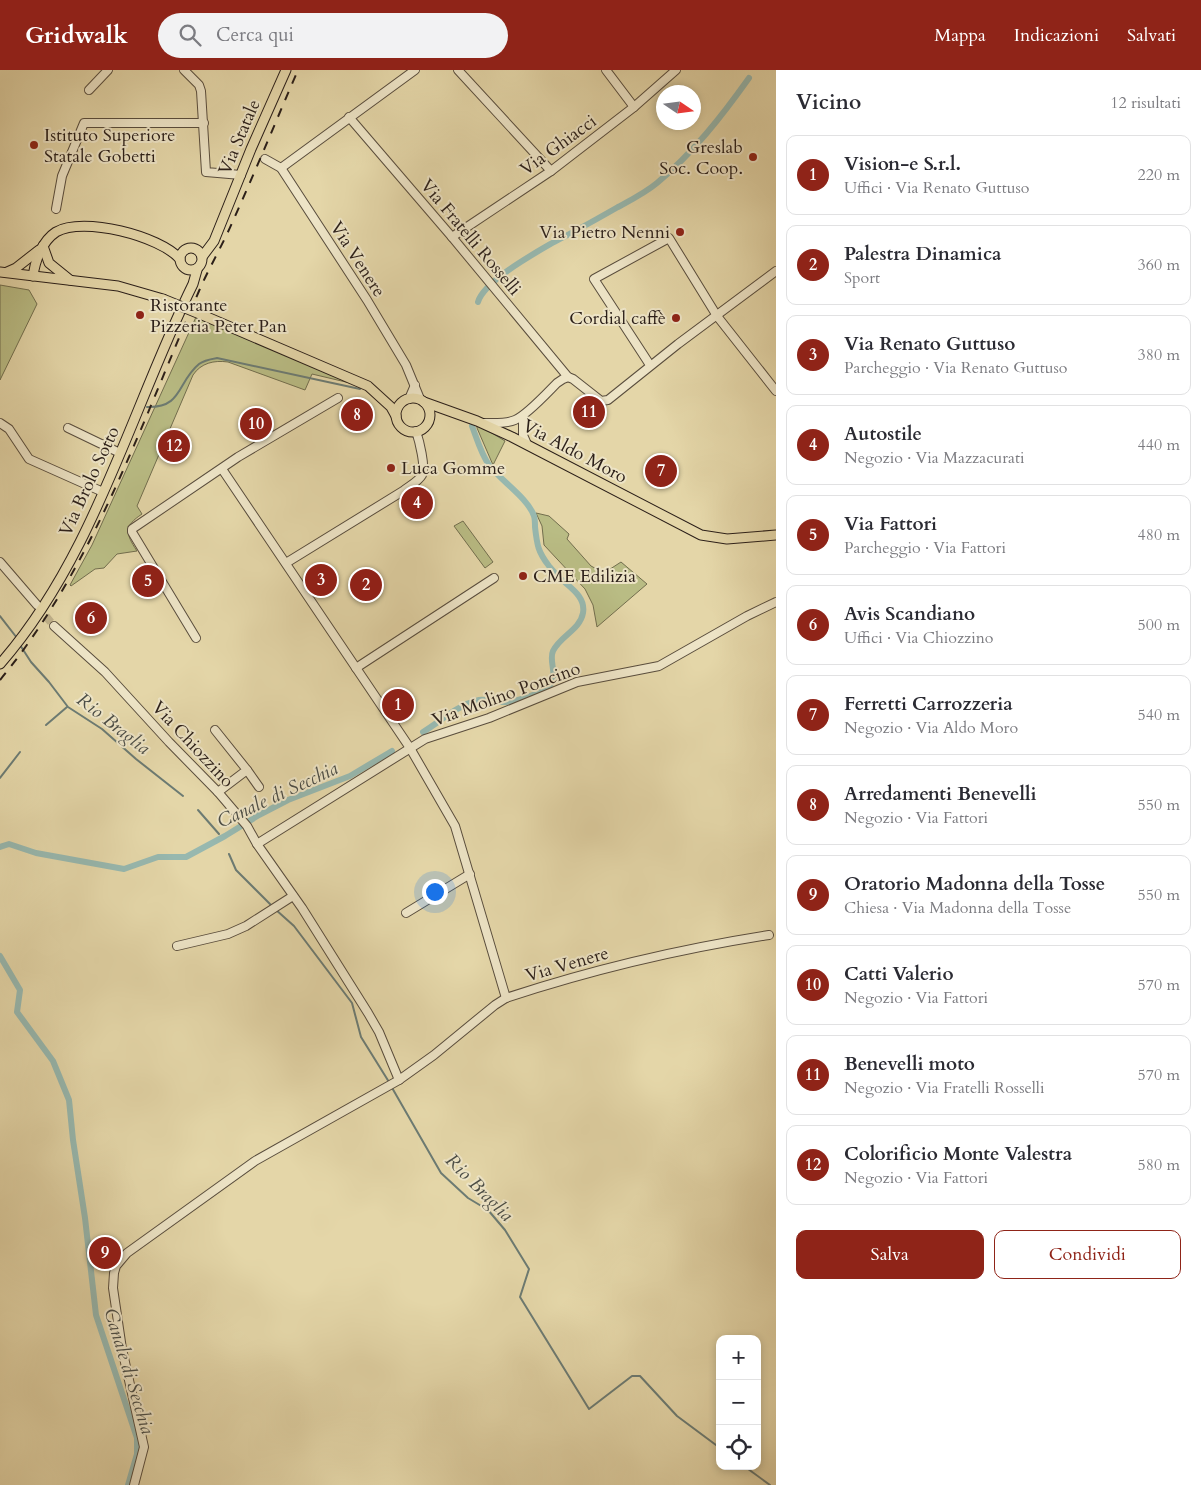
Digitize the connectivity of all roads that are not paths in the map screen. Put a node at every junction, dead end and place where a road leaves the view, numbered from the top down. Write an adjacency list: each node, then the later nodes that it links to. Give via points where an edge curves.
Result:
1 (108, 70): 8 (street)
2 (184, 70): 11 (street, via 199,85)
3 (286, 70): 15 (main road, Via Statale)
4 (415, 70): 10 (street)
5 (458, 70): 14 (street)
6 (606, 70): 9 (street)
7 (676, 70): 9 (street, Via Ghiacci)
8 (90, 90)
9 (634, 107): 14 (street, Via Ghiacci)
10 (349, 117): 13 (street); 17 (street, Via Fratelli Rosselli)
11 (204, 123): 15 (street, via 206,172); 16 (street, via 84,123 62,176)
12 (265, 159): 13 (street, Via Venere)
13 (281, 168): 31 (street, Via Venere, via 367,300)
14 (551, 171): 17 (street, Via Ghiacci)
15 (241, 174): 21 (main road, Via Statale, via 214,241)
16 (56, 209)
17 (452, 237): 30 (street, Via Fratelli Rosselli)
18 (158, 244): 19 (main road, via 127,232 80,227 54,233); 20 (main road); 22 (main road)
19 (43, 246): 25 (main road, via 16,268); 26 (main road, via 43,258); 27 (main road, via 49,263)
20 (186, 250): 21 (main road); 22 (main road)
21 (199, 253): 23 (main road, Via Statale, via 202,263)
22 (180, 259): 23 (main road, via 182,265)
23 (192, 270): 46 (main road, Via Brolo Sotto, via 186,299)
24 (776, 271): 28 (street)
25 (2, 272): 26 (main road)
26 (33, 276): 27 (main road)
27 (72, 280): 33 (main road, bridge, via 118,286 163,299 355,380)
28 (716, 316): 29 (street); 29 (street, via 669,238 594,278); 32 (street)
29 (650, 365): 30 (street, Via Fratelli Rosselli, via 608,400 601,401)
30 (568, 377): 40 (street, via 557,383)
31 (415, 385): 35 (street); 36 (street, Via Venere)
32 (776, 391)
33 (378, 394): 35 (main road); 39 (main road)
34 (338, 398): 47 (street)
35 (407, 399): 36 (main road); 39 (main road, via 399,406)
36 (422, 401): 37 (main road, Via Aldo Moro); 38 (main road)
37 (444, 410): 38 (main road); 41 (main road, Via Aldo Moro)
38 (429, 415): 44 (main road, via 426,426)
39 (396, 416): 44 (main road, via 405,430)
40 (523, 416): 41 (street, via 514,421); 45 (street, via 523,435)
41 (480, 422): 45 (main road, Via Aldo Moro)
42 (0, 424): 48 (street, via 9,429 29,459)
43 (68, 428): 46 (street)
44 (416, 431): 51 (street, via 423,470 421,477)
45 (527, 444): 49 (main road, Via Aldo Moro, via 701,536 727,539)
46 (120, 453): 48 (main road, Via Brolo Sotto)
47 (222, 469): 51 (street); 56 (street, via 132,529)
48 (103, 492): 57 (main road, Via Brolo Sotto, via 62,576 19,642)
49 (776, 535)
50 (0, 562): 54 (street)
51 (286, 563): 58 (street)
52 (494, 578): 58 (street)
53 (776, 602): 60 (street, Via Molino Poncino, via 659,666 577,682 489,718 425,739)
54 (37, 605)
55 (54, 626): 63 (street, Via Chiozzino, via 105,672)
56 (196, 638)
57 (0, 664)
58 (356, 668): 60 (street)
59 (215, 730): 61 (street)
60 (410, 748): 64 (street, Via Molino Poncino); 65 (street, via 455,826)
61 (247, 770): 62 (street); 63 (street)
62 (259, 788)
63 (218, 792): 64 (street, Via Chiozzino, via 245,823)
64 (257, 844): 66 (street, Via Chiozzino)
65 (470, 874): 67 (street); 70 (street)
66 (294, 896): 69 (street, via 228,934); 71 (street, Via Chiozzino, via 379,1032)
67 (406, 913)
68 (769, 935): 70 (street, Via Venere, via 637,959)
69 (177, 946)
70 (506, 998): 71 (street, Via Venere)
71 (394, 1083): 72 (street, Via Venere, via 255,1161 121,1258 114,1273 113,1288 122,1349 144,1446)
72 (134, 1485)

